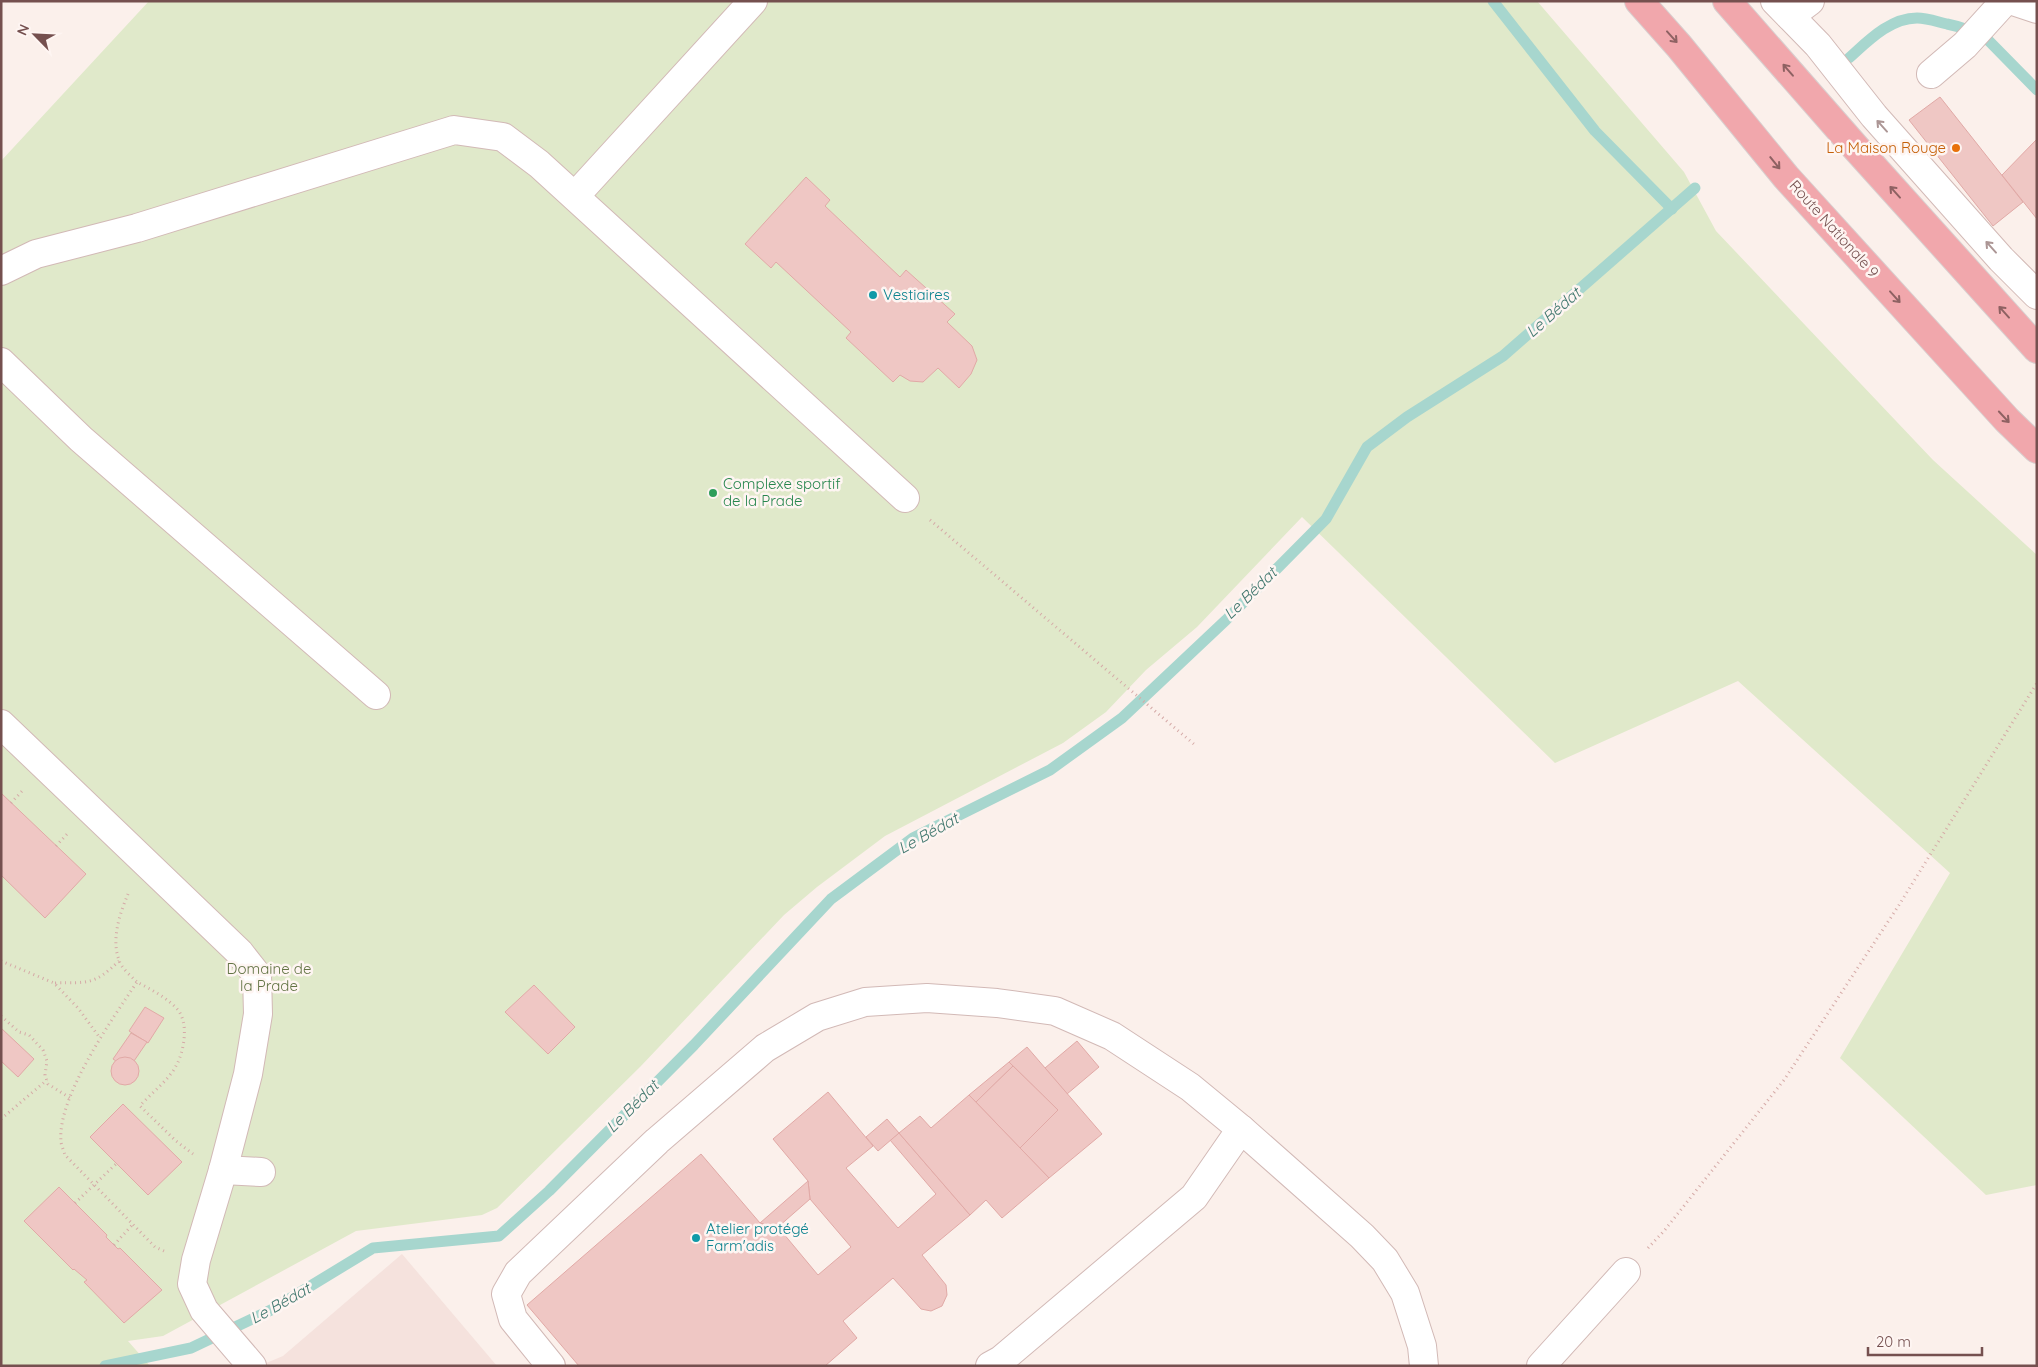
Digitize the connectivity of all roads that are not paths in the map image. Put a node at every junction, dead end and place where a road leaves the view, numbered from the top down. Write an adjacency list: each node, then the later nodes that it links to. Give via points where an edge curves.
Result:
1 (753, 1): 9 (street)
2 (1639, 1): 14 (highway, Route Nationale 9, one-way to 14, via 1786,177)
3 (1727, 1): 12 (highway, one-way to 3)
4 (2013, 1): 6 (street)
5 (1792, 6): 11 (street, one-way to 5, via 1874,116)
6 (2037, 9)
7 (1997, 11): 8 (street)
8 (1931, 74)
9 (575, 196): 10 (street, via 503,137 454,130 137,228 36,254); 15 (street)
10 (1, 271)
11 (2037, 295)
12 (2037, 349)
13 (1, 362): 16 (street, via 81,439)
14 (2037, 449)
15 (905, 498)
16 (376, 694)
17 (1, 724): 19 (street, via 239,952 257,975 258,1014 248,1074)
18 (1242, 1129): 23 (street, via 1190,1087 1112,1036 1055,1010 926,998 865,1002 817,1017 765,1048 657,1141 518,1273 506,1294 513,1319); 24 (street, via 1194,1196 1002,1360); 25 (street, via 1385,1260 1405,1293 1422,1346)
19 (223, 1170): 20 (street); 22 (street, via 192,1284 204,1310)
20 (262, 1172)
21 (1626, 1272): 26 (street)
22 (249, 1362)
23 (551, 1366)
24 (990, 1366)
25 (1424, 1366)
26 (1541, 1366)

